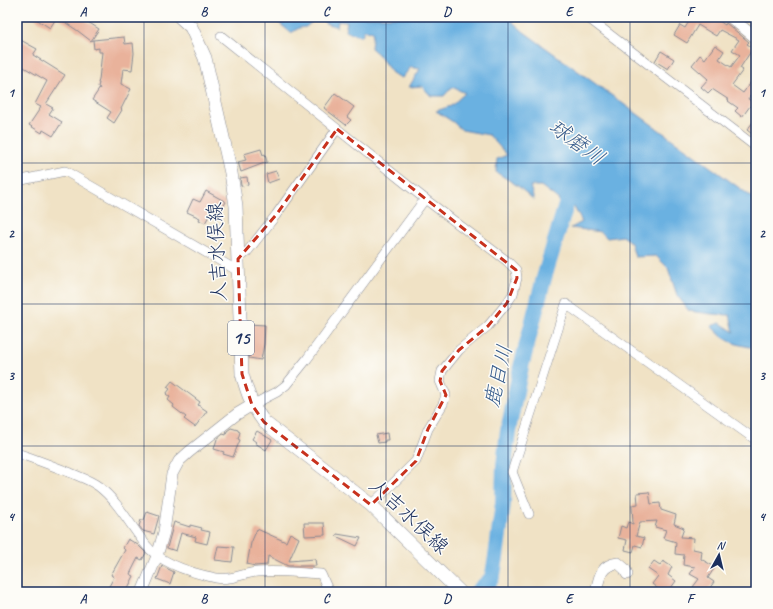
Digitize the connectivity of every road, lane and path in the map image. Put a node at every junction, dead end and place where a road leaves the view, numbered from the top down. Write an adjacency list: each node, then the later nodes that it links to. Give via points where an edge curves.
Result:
1 (180, 17): 10 (main road, 人吉水俣線 / 15, via 191,27 205,58 232,179 236,206)
2 (587, 17): 7 (street)
3 (730, 17): 5 (street)
4 (221, 36): 6 (street)
5 (756, 38)
6 (337, 129): 9 (street); 10 (street)
7 (756, 147)
8 (17, 181): 10 (street, via 65,171)
9 (425, 199): 11 (street, via 286,385); 14 (street, via 507,261 516,270 518,278 508,303 488,326 459,350 442,371 440,381 446,395 428,429 416,461)
10 (238, 265): 11 (main road, 人吉水俣線 / 15, via 242,374)
11 (252, 405): 14 (main road, 人吉水俣線 / 15, via 264,422); 16 (street, via 237,414 179,462 172,474 167,514)
12 (756, 440): 15 (street, via 566,304 512,472)
13 (17, 453): 16 (street, via 96,485 106,492 146,546)
14 (371, 505): 20 (main road, 人吉水俣線 / 15)
15 (529, 514)
16 (157, 556): 18 (street); 19 (street, via 173,565 218,578 271,571 321,574)
17 (627, 574): 21 (street, via 618,563 610,564 600,573)
18 (142, 592)
19 (329, 592)
20 (460, 592)
21 (596, 592)

